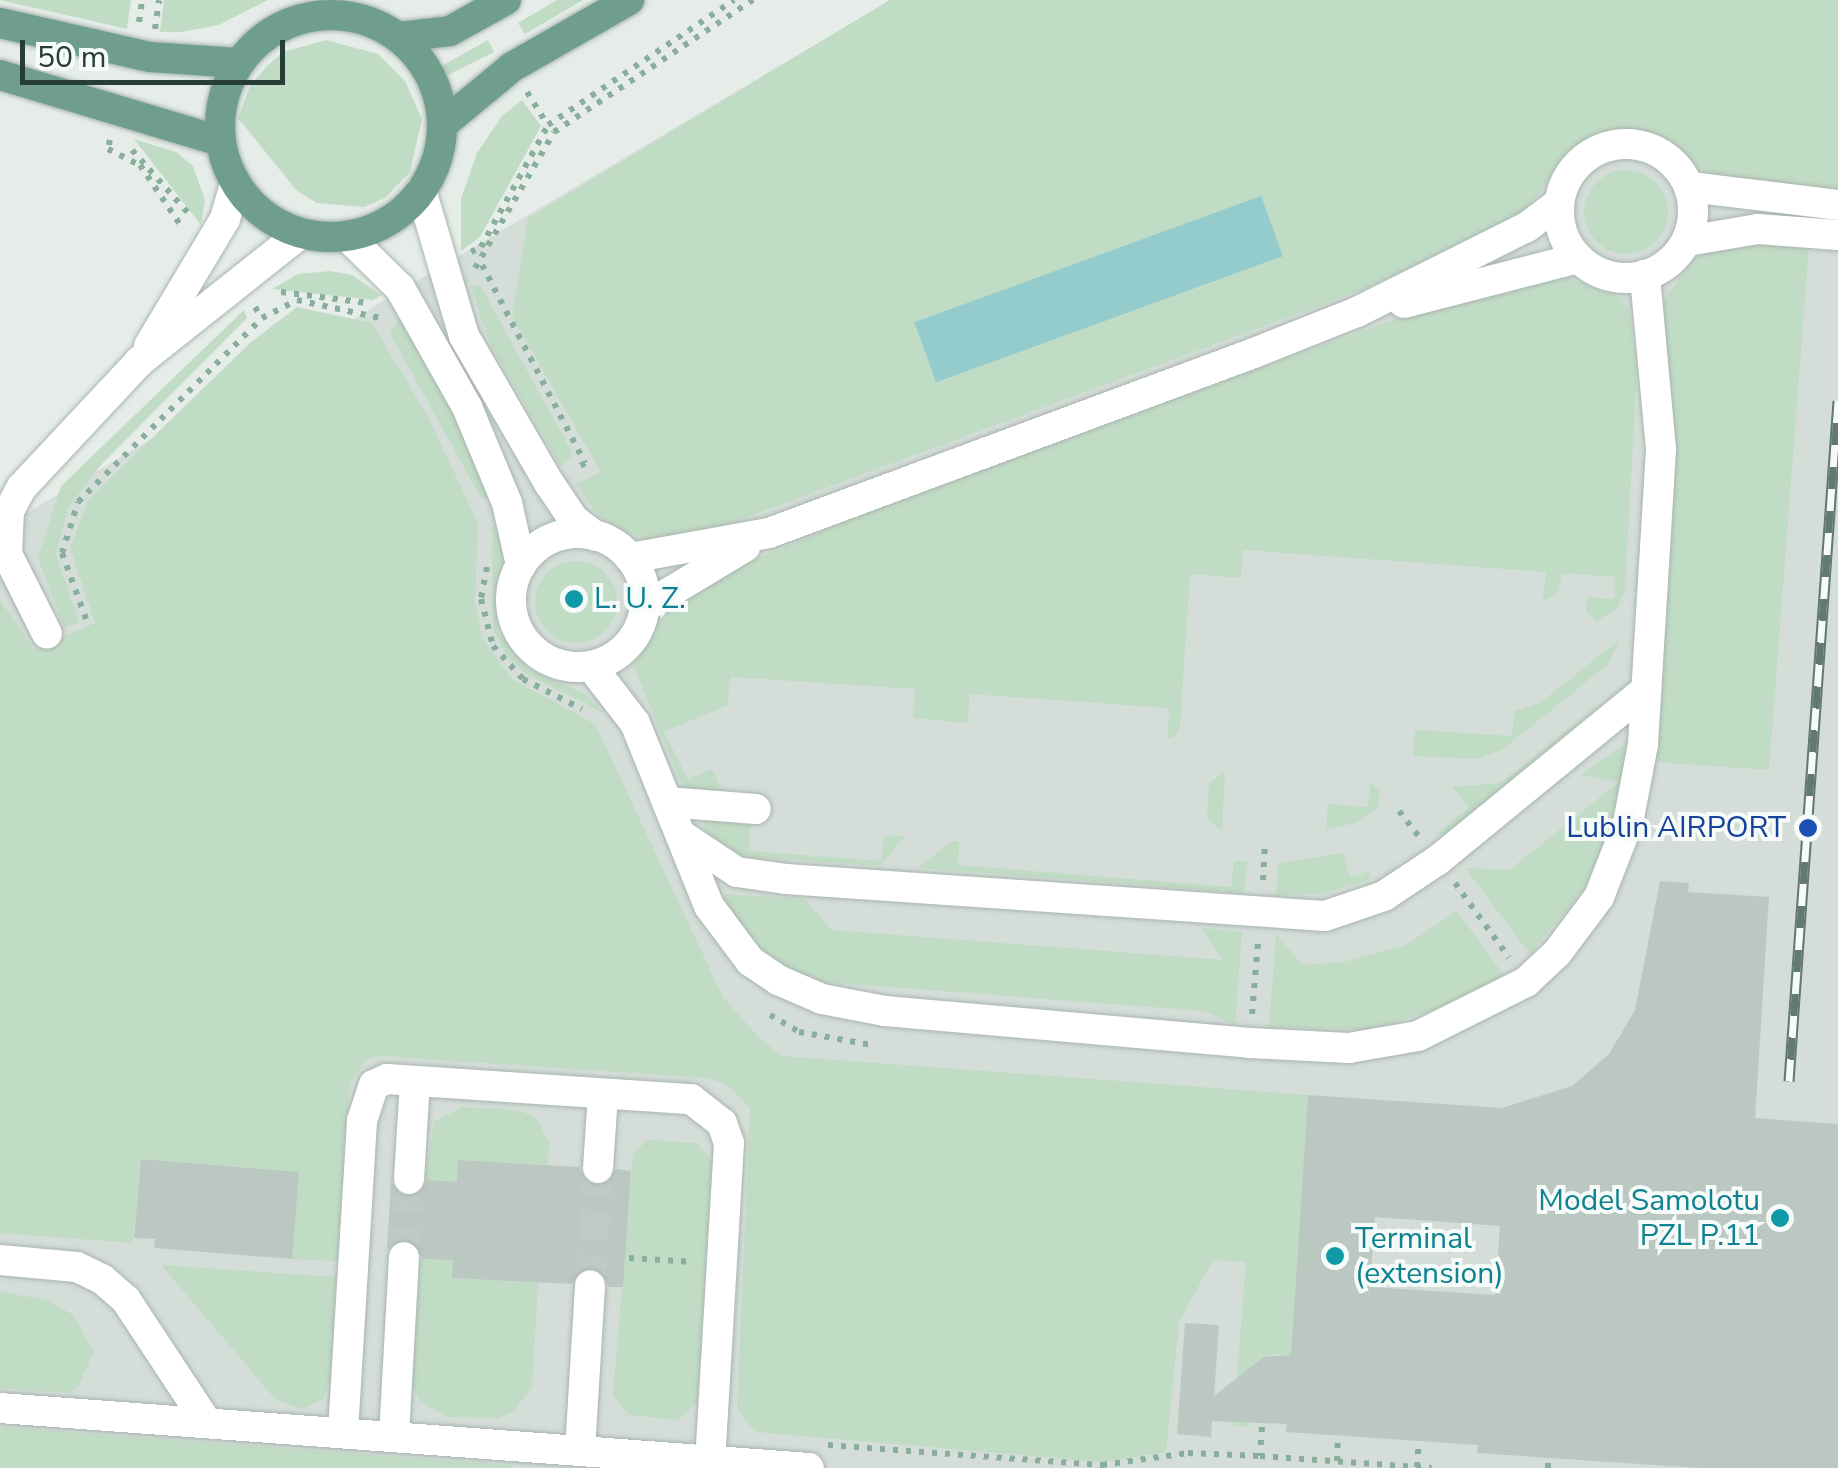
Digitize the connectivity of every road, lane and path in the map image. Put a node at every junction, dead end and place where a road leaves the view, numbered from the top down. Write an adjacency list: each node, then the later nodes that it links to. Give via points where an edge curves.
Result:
1 (506, 0): 6 (main road, via 450,31)
2 (629, 0): 10 (main road, via 512,68)
3 (734, 0): 11 (path)
4 (753, 0): 9 (path)
5 (0, 23): 7 (main road, via 150,56)
6 (399, 37): 7 (main road, via 358,18 313,15 270,32); 10 (main road, via 435,86)
7 (238, 63): 12 (main road, via 222,100)
8 (0, 75): 12 (main road)
9 (566, 122)
10 (442, 125): 15 (main road, via 437,160)
11 (548, 125)
12 (220, 141): 13 (main road)
13 (236, 184): 18 (main road, via 264,215); 27 (street, via 226,219)
14 (1690, 186): 16 (street, via 1666,155 1618,144 1575,166); 17 (street); 21 (street, via 1694,214)
15 (422, 190): 20 (main road, via 396,216); 28 (street, via 464,336)
16 (1559, 202): 22 (street, via 1562,232); 25 (street, via 1528,227)
17 (1838, 205)
18 (301, 233): 20 (main road); 27 (street)
19 (1838, 235): 21 (street, via 1758,230)
20 (347, 236): 33 (street, via 400,288 467,407 506,503)
21 (1687, 241): 24 (street)
22 (1578, 258): 24 (street, via 1609,276); 25 (street)
23 (482, 265): 28 (path, via 586,463)
24 (1646, 275): 38 (street, via 1661,450)
25 (1357, 312): 30 (street)
26 (262, 318): 35 (path, via 78,502 62,553)
27 (140, 362): 29 (street)
28 (549, 483): 31 (street, via 574,520)
29 (4, 512): 36 (street, via 7,554)
30 (769, 533): 32 (street); 34 (street)
31 (595, 536): 32 (street); 33 (street, via 562,535)
32 (630, 558): 34 (street)
33 (521, 565): 37 (street, via 511,597 518,631 556,664)
34 (645, 607): 37 (street, via 621,652)
35 (86, 619)
36 (47, 634)
37 (590, 666): 39 (street, via 634,723)
38 (1646, 690): 44 (street); 46 (street, via 1638,780 1610,871 1582,926)
39 (667, 802): 40 (street); 42 (street)
40 (756, 809)
41 (1399, 812): 44 (path)
42 (681, 836): 45 (street, via 736,872); 47 (street, via 698,885 727,935 778,980 822,998 886,1011)
43 (1265, 846): 45 (path)
44 (1438, 860): 45 (street, via 1353,910); 46 (path)
45 (1260, 916): 47 (path)
46 (1526, 982): 47 (street, via 1462,1020 1403,1040 1349,1048)
47 (1250, 1043)
48 (415, 1081): 49 (street); 51 (street); 60 (street, via 387,1079 365,1096)
49 (603, 1095): 50 (street); 55 (street, via 691,1099 722,1123 729,1143)
50 (598, 1168)
51 (408, 1180)
52 (404, 1258): 61 (street)
53 (629, 1258): 55 (path)
54 (0, 1260): 58 (street, via 77,1267 102,1279 126,1300)
55 (722, 1264): 69 (street)
56 (590, 1285): 64 (street)
57 (0, 1408): 58 (street)
58 (207, 1424): 60 (street)
59 (1262, 1427): 66 (path)
60 (343, 1432): 61 (street)
61 (394, 1436): 67 (street)
62 (1338, 1436): 70 (path)
63 (1419, 1441): 71 (path)
64 (580, 1450): 67 (street); 69 (street)
65 (817, 1456): 66 (path, via 1102,1465 1188,1453); 69 (street)
66 (1260, 1456): 70 (path)
67 (542, 1457)
68 (1548, 1458): 73 (path)
69 (710, 1460)
70 (1337, 1462): 71 (path)
71 (1417, 1467): 72 (path)
72 (1432, 1468)
73 (1548, 1468)

